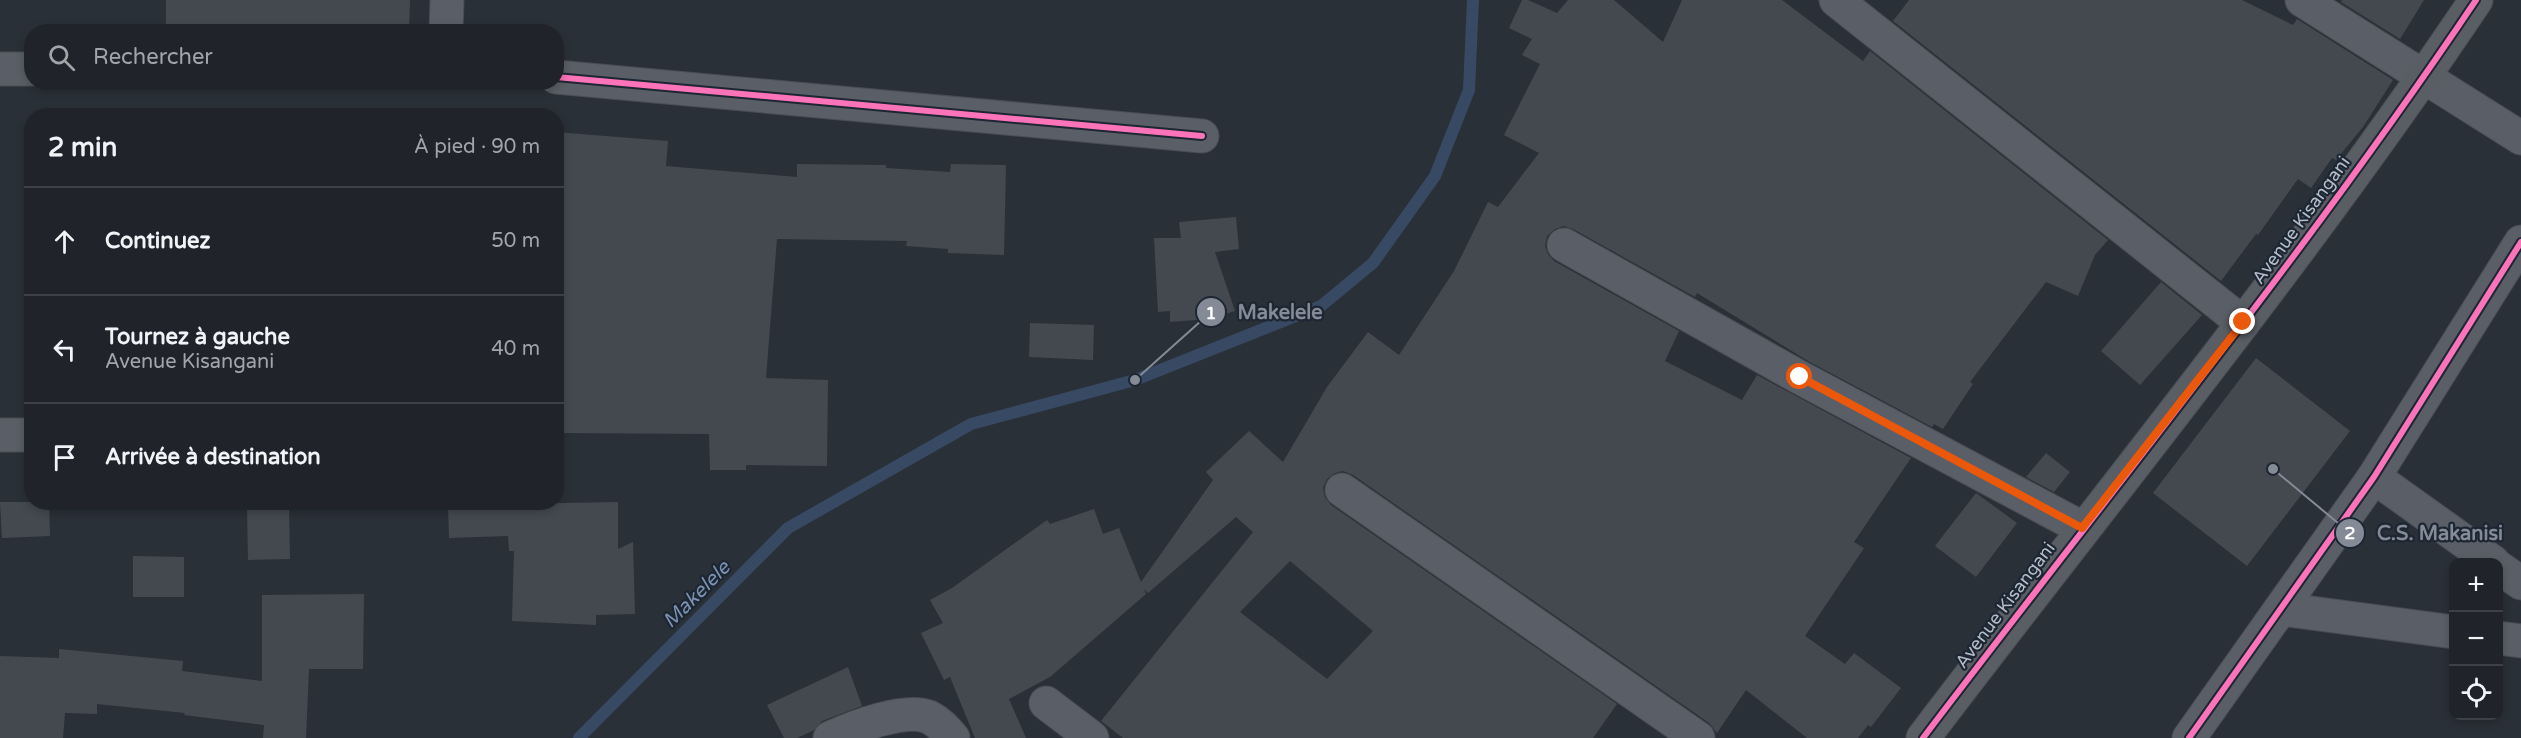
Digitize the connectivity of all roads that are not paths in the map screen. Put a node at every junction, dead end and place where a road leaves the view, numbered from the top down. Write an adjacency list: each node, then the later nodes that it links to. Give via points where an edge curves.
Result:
1 (447, 0): 5 (street)
2 (1836, 0): 14 (street)
3 (2302, 0): 8 (street)
4 (2476, 0): 8 (street, Avenue Kisangani)
5 (446, 24)
6 (0, 69): 7 (street)
7 (24, 69)
8 (2426, 76): 11 (street); 14 (street, Avenue Kisangani)
9 (564, 78): 10 (street)
10 (1202, 136)
11 (2521, 138)
12 (2521, 242): 17 (street)
13 (1564, 245): 19 (street)
14 (2243, 322): 19 (street, Avenue Kisangani)
15 (0, 435): 16 (street)
16 (24, 435)
17 (2374, 477): 20 (street); 23 (street)
18 (1342, 490): 31 (street)
19 (2082, 528): 32 (street, Avenue Kisangani)
20 (2487, 558)
21 (2503, 570): 22 (street)
22 (2521, 583)
23 (2281, 609): 24 (street); 33 (street)
24 (2449, 631)
25 (2503, 639): 26 (street)
26 (2521, 641)
27 (1046, 703): 30 (street)
28 (830, 738): 29 (street, via 860,724 908,715 927,716)
29 (953, 738)
30 (1092, 738)
31 (1698, 738)
32 (1923, 738)
33 (2189, 738)

